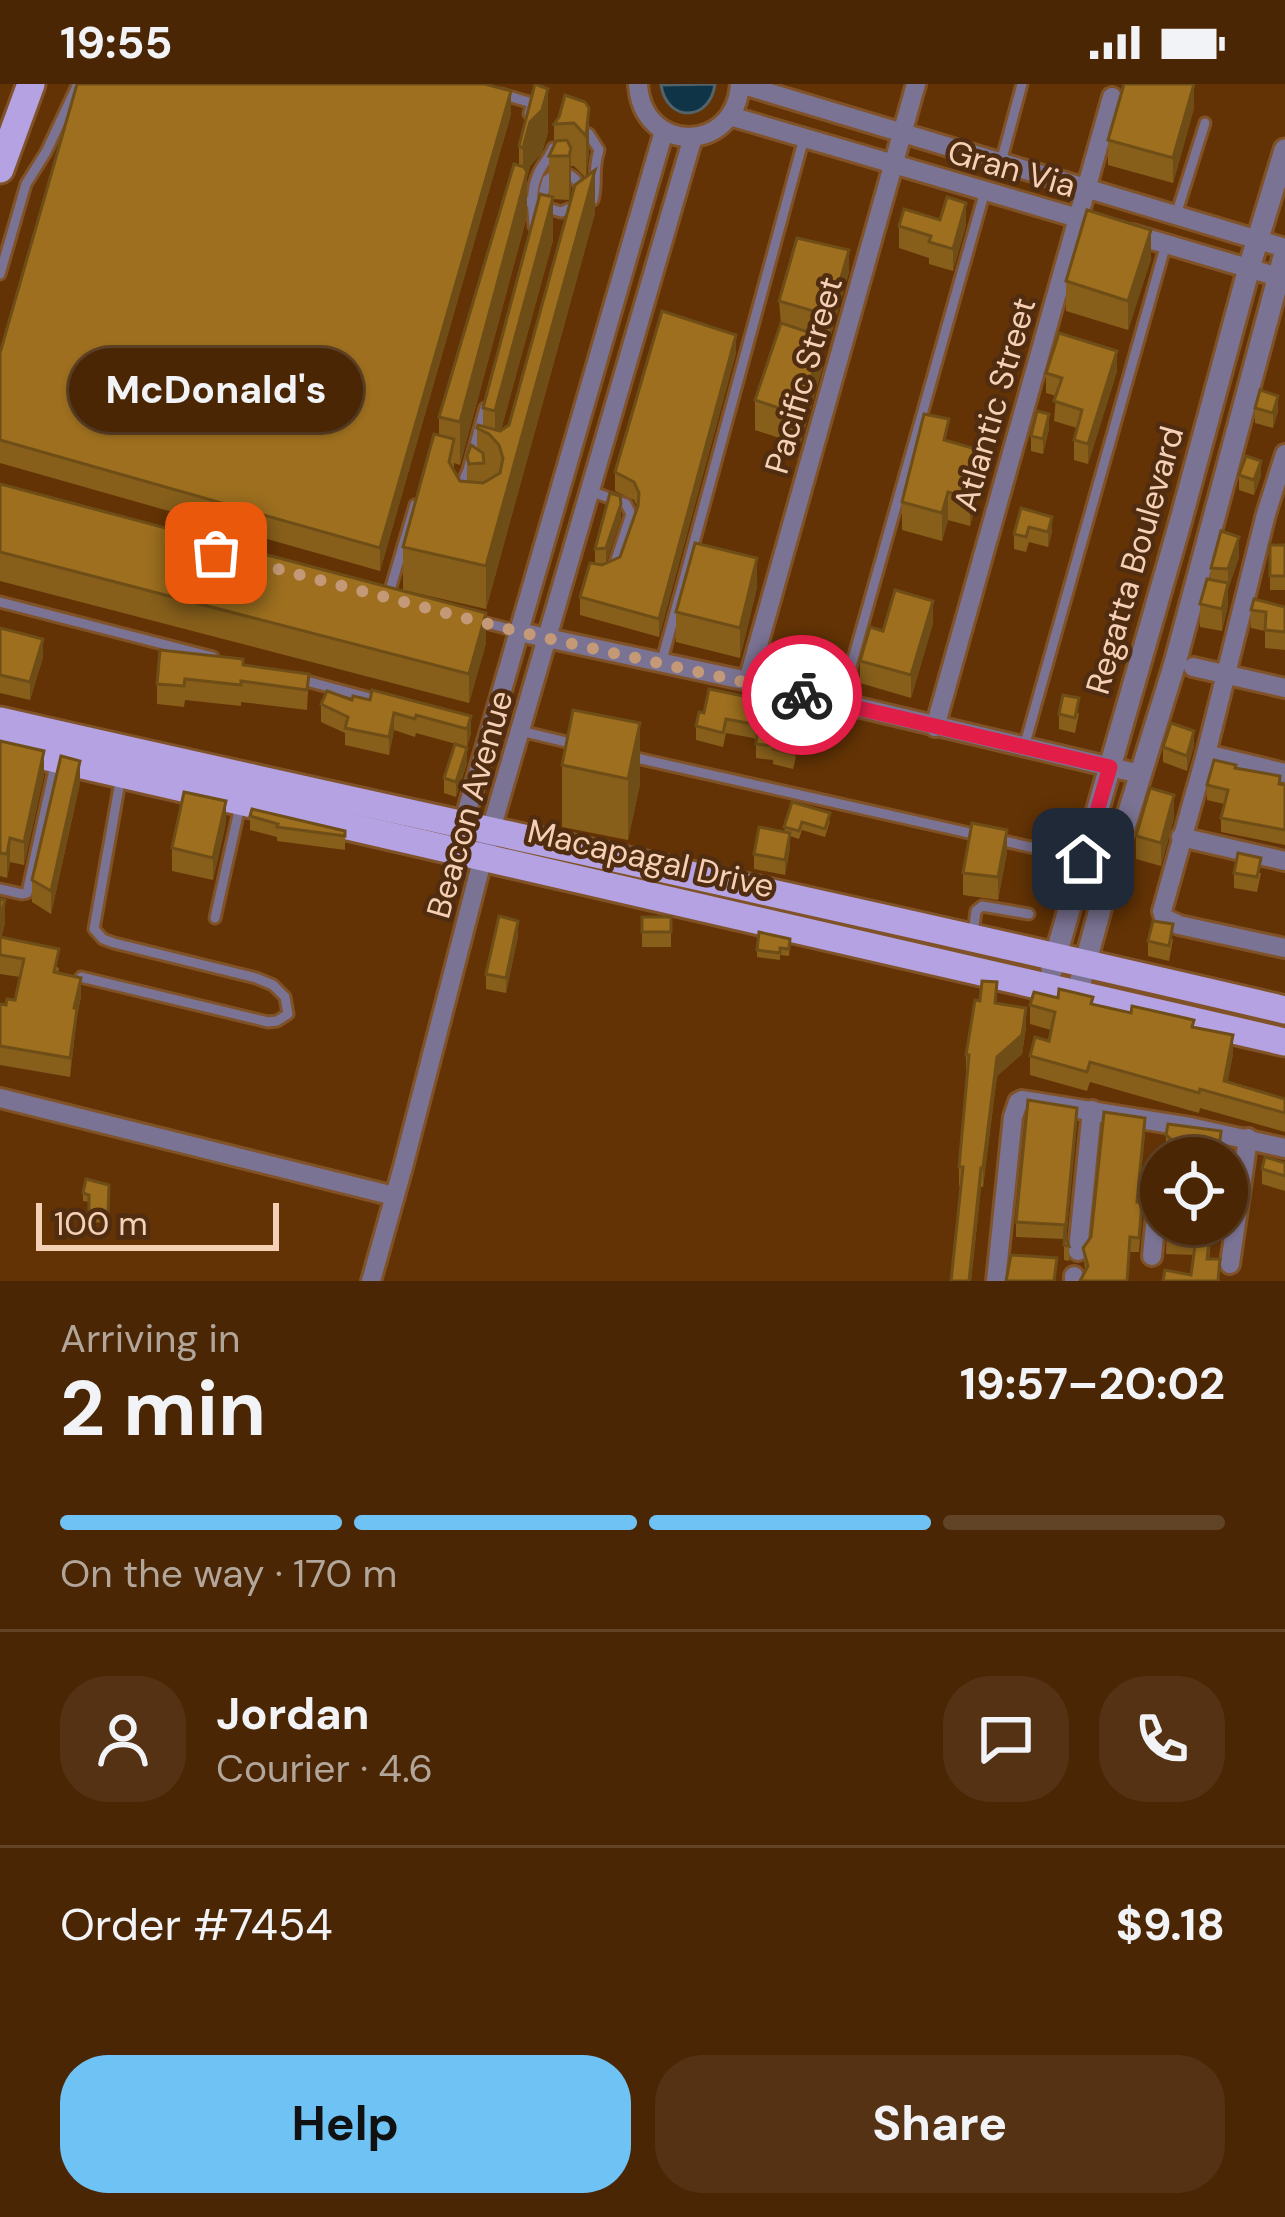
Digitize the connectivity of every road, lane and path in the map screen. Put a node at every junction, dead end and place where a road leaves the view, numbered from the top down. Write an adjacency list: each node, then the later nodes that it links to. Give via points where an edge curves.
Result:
1 (31, 84): 24 (main road)
2 (79, 84): 25 (lane)
3 (740, 84): 8 (street, Gran Via); 12 (street)
4 (916, 84): 17 (street, Pacific Street)
5 (1022, 84): 22 (lane)
6 (632, 86): 16 (street)
7 (488, 91): 11 (lane)
8 (805, 93): 17 (street, Gran Via)
9 (540, 94): 11 (lane)
10 (1112, 97): 26 (street, Atlantic Street)
11 (532, 104): 14 (lane)
12 (730, 116): 18 (street); 19 (street, Gran Via)
13 (1205, 122): 29 (lane)
14 (526, 126)
15 (574, 129): 31 (lane, via 589,134 598,150 597,186 590,207)
16 (664, 131): 18 (street); 63 (street, Beacon Avenue)
17 (902, 133): 22 (street, Gran Via); 23 (street, Pacific Street)
18 (693, 137): 50 (street, Beacon Avenue)
19 (804, 138): 23 (street, Gran Via); 66 (lane)
20 (555, 141): 33 (lane, via 532,193)
21 (1285, 150): 36 (street, Regatta Boulevard)
22 (1001, 163): 26 (street, Gran Via)
23 (893, 164): 27 (street, Gran Via); 70 (street, Pacific Street)
24 (0, 173): 25 (lane)
25 (26, 184): 41 (lane)
26 (1086, 188): 29 (street, Gran Via); 30 (street, Atlantic Street)
27 (985, 191): 30 (street, Gran Via); 72 (lane)
28 (508, 195): 33 (lane, via 528,202 548,208 561,212 568,211 581,195 575,178 559,173 547,180 544,187 543,193 538,210)
29 (1176, 215): 36 (street, Gran Via)
30 (1077, 218): 32 (street, Gran Via); 76 (street, Atlantic Street)
31 (568, 222)
32 (1099, 224)
33 (534, 226): 34 (lane); 38 (lane)
34 (549, 230)
35 (1122, 231): 37 (street)
36 (1257, 239): 39 (street, Gran Via); 40 (street, Regatta Boulevard)
37 (1166, 244): 40 (street); 81 (lane)
38 (528, 249)
39 (1285, 250): 42 (street, Regatta Boulevard)
40 (1249, 268): 42 (street); 53 (street, Regatta Boulevard)
41 (0, 274)
42 (1281, 275): 54 (street, Regatta Boulevard)
43 (490, 388): 45 (lane)
44 (1285, 454): 52 (street)
45 (472, 457): 46 (lane); 51 (lane)
46 (484, 461)
47 (448, 472): 48 (lane)
48 (478, 481)
49 (420, 488): 57 (lane)
50 (590, 491): 55 (lane, via 626,504 631,514 613,570); 64 (street, Beacon Avenue, via 577,568)
51 (457, 503)
52 (1275, 516): 58 (street)
53 (1180, 523): 54 (street); 85 (street, Regatta Boulevard)
54 (1211, 531): 88 (street, Regatta Boulevard)
55 (599, 575)
56 (366, 592): 57 (lane)
57 (388, 597): 60 (lane)
58 (1244, 601): 61 (street); 68 (street)
59 (0, 602): 65 (lane)
60 (410, 603)
61 (1264, 606)
62 (453, 615): 63 (lane)
63 (519, 632): 64 (street); 77 (street, Beacon Avenue)
64 (547, 638): 66 (street); 78 (street, Beacon Avenue)
65 (223, 660)
66 (661, 664): 70 (street)
67 (1193, 667): 68 (street)
68 (1226, 674): 71 (street); 83 (street)
69 (290, 677): 73 (lane)
70 (748, 681): 72 (street)
71 (1285, 688)
72 (840, 705): 76 (street)
73 (402, 706)
74 (0, 722): 91 (main road, Macapagal Drive)
75 (469, 723): 77 (lane)
76 (935, 727): 81 (street)
77 (491, 729): 91 (street, Beacon Avenue)
78 (520, 731): 80 (lane); 91 (street, Beacon Avenue)
79 (0, 746): 84 (main road, Macapagal Drive)
80 (587, 746)
81 (1024, 747): 85 (street)
82 (610, 752): 92 (lane)
83 (1206, 754): 86 (street); 90 (street)
84 (56, 759): 87 (main road, Macapagal Drive); 94 (lane, via 26,892)
85 (1110, 767): 88 (street); 92 (street, Regatta Boulevard)
86 (1285, 773)
87 (122, 774): 89 (main road, Macapagal Drive); 101 (lane, via 94,929 114,943 273,986 287,1014 268,1022)
88 (1140, 774): 100 (street, Regatta Boulevard)
89 (241, 801): 91 (main road, Macapagal Drive); 96 (lane)
90 (1181, 837): 93 (street); 98 (street, via 1164,918)
91 (473, 842): 97 (main road, Macapagal Drive); 102 (main road, Macapagal Drive); 113 (street, Beacon Avenue)
92 (1083, 859): 99 (street, Regatta Boulevard)
93 (1285, 861)
94 (0, 889)
95 (1029, 914): 97 (lane, via 982,906)
96 (215, 918)
97 (972, 938): 99 (main road, Macapagal Drive)
98 (1285, 948)
99 (1056, 956): 100 (main road, Macapagal Drive); 102 (street, Regatta Boulevard)
100 (1086, 963): 103 (street, Regatta Boulevard); 104 (main road, Macapagal Drive)
101 (81, 977)
102 (1047, 988): 103 (main road, Macapagal Drive)
103 (1077, 994): 105 (main road, Macapagal Drive)
104 (1285, 1010)
105 (1285, 1042)
106 (0, 1098): 113 (street)
107 (1092, 1110): 108 (street); 116 (street); 120 (street, via 1018,1102)
108 (1165, 1123): 109 (street); 110 (street)
109 (1164, 1137)
110 (1242, 1137)
111 (1248, 1138): 112 (street)
112 (1285, 1148)
113 (394, 1196): 119 (street, Beacon Avenue)
114 (1153, 1245): 117 (street)
115 (1233, 1245): 118 (street)
116 (1078, 1252)
117 (1152, 1256)
118 (1230, 1264)
119 (371, 1281)
120 (996, 1281)

